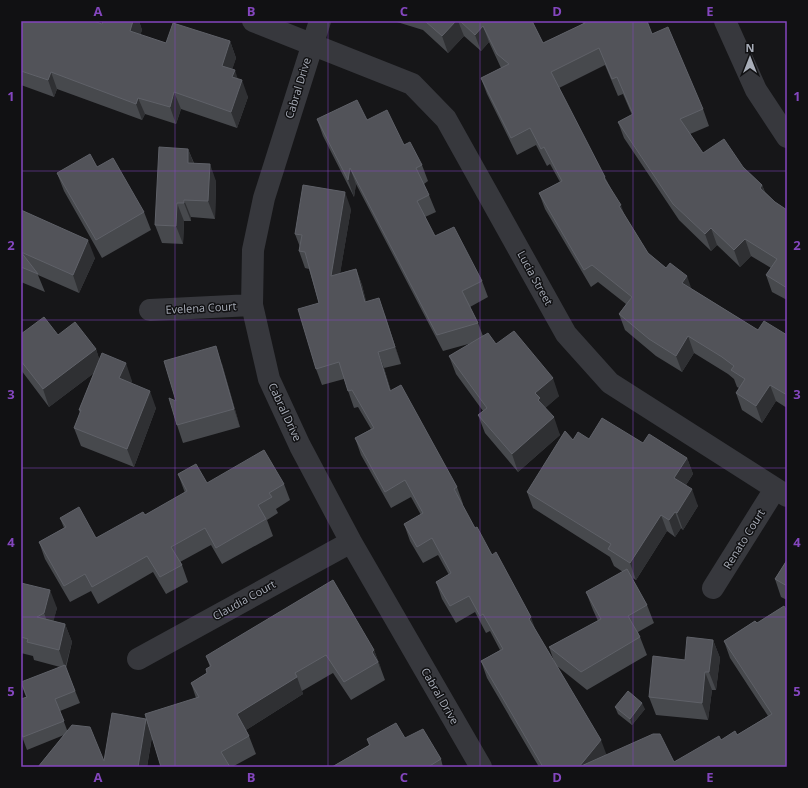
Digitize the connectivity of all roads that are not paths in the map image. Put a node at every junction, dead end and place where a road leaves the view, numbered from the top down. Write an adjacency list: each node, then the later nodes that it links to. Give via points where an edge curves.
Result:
1 (253, 21): 4 (street, Lucia Street)
2 (320, 21): 4 (street, Cabral Drive)
3 (725, 21): 5 (street, via 756,90)
4 (311, 44): 6 (street, Cabral Drive, via 264,198 253,250); 8 (street, Lucia Street, via 412,84 446,119 571,340 610,383)
5 (787, 137)
6 (252, 305): 7 (street, Evelena Court); 9 (street, Cabral Drive, via 269,378 300,446)
7 (150, 310)
8 (781, 492): 10 (street, Renato Court)
9 (350, 542): 11 (street, Claudia Court); 12 (street, Cabral Drive)
10 (714, 588)
11 (138, 659)
12 (481, 767)

